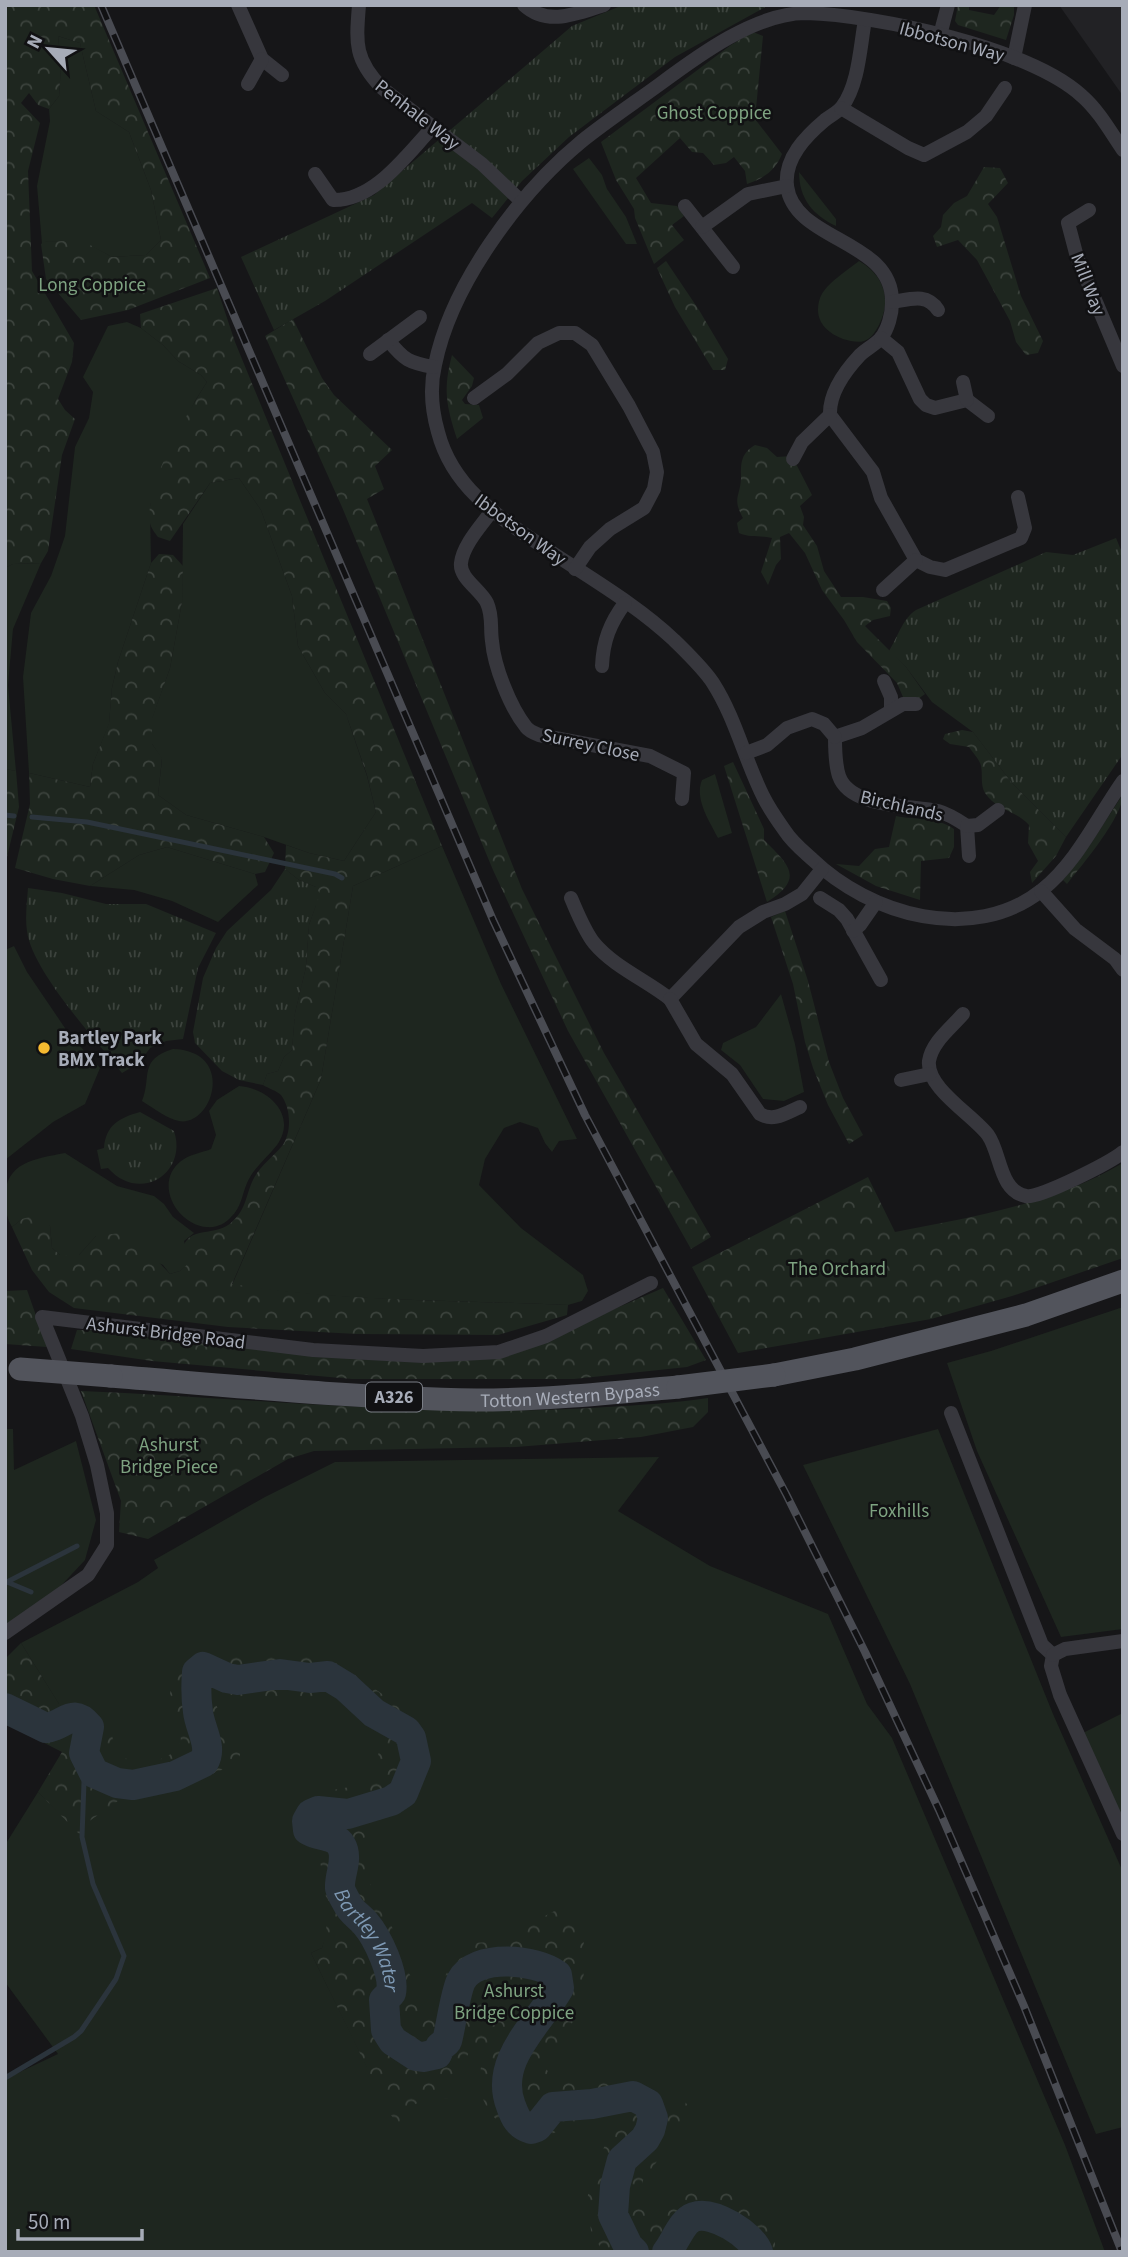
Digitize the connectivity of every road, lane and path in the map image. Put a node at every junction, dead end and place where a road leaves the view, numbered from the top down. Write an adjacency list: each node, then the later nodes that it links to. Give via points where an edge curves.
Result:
1 (238, 5): 10 (street)
2 (359, 5): 15 (street, Penhale Way, via 358,55 369,75)
3 (524, 5): 4 (street, via 551,19)
4 (604, 5)
5 (948, 5): 8 (street)
6 (1025, 5): 9 (street)
7 (865, 20): 8 (street, Ibbotson Way); 14 (street, via 852,86); 19 (street, Ibbotson Way, via 806,13 757,22 682,68 581,142)
8 (940, 35): 9 (street, Ibbotson Way)
9 (1014, 58): 16 (street, Ibbotson Way, via 1071,87 1102,118)
10 (262, 59): 11 (street); 12 (street)
11 (282, 75)
12 (248, 84)
13 (1005, 88): 14 (street, via 986,116 967,132 924,155)
14 (841, 108): 18 (street, via 801,142)
15 (433, 127): 17 (street, via 377,184 346,200 333,200); 19 (street, Penhale Way)
16 (1123, 150)
17 (315, 174)
18 (787, 186): 22 (street, via 748,194); 24 (street, via 794,203 817,228 862,252 881,269)
19 (521, 201): 31 (street, Ibbotson Way, via 470,276)
20 (685, 206): 22 (street)
21 (1089, 210): 30 (street, Mill Way, via 1068,223 1077,257)
22 (702, 227): 23 (street)
23 (733, 267)
24 (893, 302): 25 (street, via 925,298); 27 (street)
25 (938, 310)
26 (420, 317): 28 (street)
27 (881, 338): 34 (street, via 898,352 926,405 935,408); 35 (street, via 848,370 834,393)
28 (388, 340): 29 (street); 31 (street, via 404,359)
29 (370, 354)
30 (1123, 366)
31 (434, 367): 39 (street, Ibbotson Way, via 432,398 439,435 454,470)
32 (962, 382): 34 (street)
33 (474, 398): 41 (street, via 538,343 559,332 575,333 592,345 629,406 653,452 654,489 644,509 610,529)
34 (967, 400): 36 (street)
35 (830, 415): 37 (street, via 802,442); 40 (street, via 873,472 881,498)
36 (988, 416)
37 (793, 459)
38 (1018, 497): 40 (street, via 1025,528 1016,542 945,570)
39 (491, 512): 41 (street, Ibbotson Way); 51 (street, Surrey Close, via 460,565 486,601 499,670 527,729 650,756 687,769)
40 (916, 560): 42 (street)
41 (575, 569): 43 (street, Ibbotson Way)
42 (883, 590)
43 (625, 603): 44 (street, via 608,628); 49 (street, Ibbotson Way, via 672,638 711,680)
44 (602, 666)
45 (884, 681): 47 (street)
46 (916, 704): 47 (street)
47 (891, 710): 48 (street, via 862,728)
48 (835, 737): 49 (street, via 812,719); 53 (street, Birchlands, via 838,776 853,794 939,811)
49 (746, 753): 55 (street, Ibbotson Way, via 763,796 789,837)
50 (1123, 781): 56 (street, Ibbotson Way, via 1072,858)
51 (682, 799)
52 (998, 810): 53 (street, Birchlands, via 978,825)
53 (967, 826): 54 (street, Birchlands)
54 (969, 856)
55 (822, 869): 59 (street, Ibbotson Way); 63 (street, via 802,894 739,926)
56 (1041, 891): 59 (street, Ibbotson Way, via 1007,910 958,920 918,916); 61 (street, via 1075,929)
57 (570, 898): 63 (street, via 595,943)
58 (820, 898): 60 (street, via 839,910)
59 (876, 902): 60 (street)
60 (853, 931): 62 (street)
61 (1122, 966)
62 (880, 981)
63 (670, 999): 67 (street, via 696,1044 732,1074 763,1116 775,1118)
64 (963, 1014): 65 (street, via 933,1051)
65 (930, 1074): 66 (street); 68 (street, via 987,1133 1007,1182 1022,1195 1043,1193)
66 (901, 1080)
67 (800, 1107)
68 (1123, 1152)
69 (1123, 1281): 71 (main road, Totton Western Bypass / A326, bridge, via 1026,1315 855,1359 774,1375 567,1397 363,1396)
70 (651, 1283): 73 (street, Ashurst Bridge Road, via 546,1336 499,1352 422,1356 313,1350 42,1317 97,1465 107,1513 107,1545 88,1575)
71 (13, 1368)
72 (951, 1413): 75 (street, via 1042,1645)
73 (5, 1633)
74 (1123, 1641): 75 (street, via 1065,1649)
75 (1053, 1655): 76 (street, via 1051,1665 1060,1695)
76 (1123, 1834)

